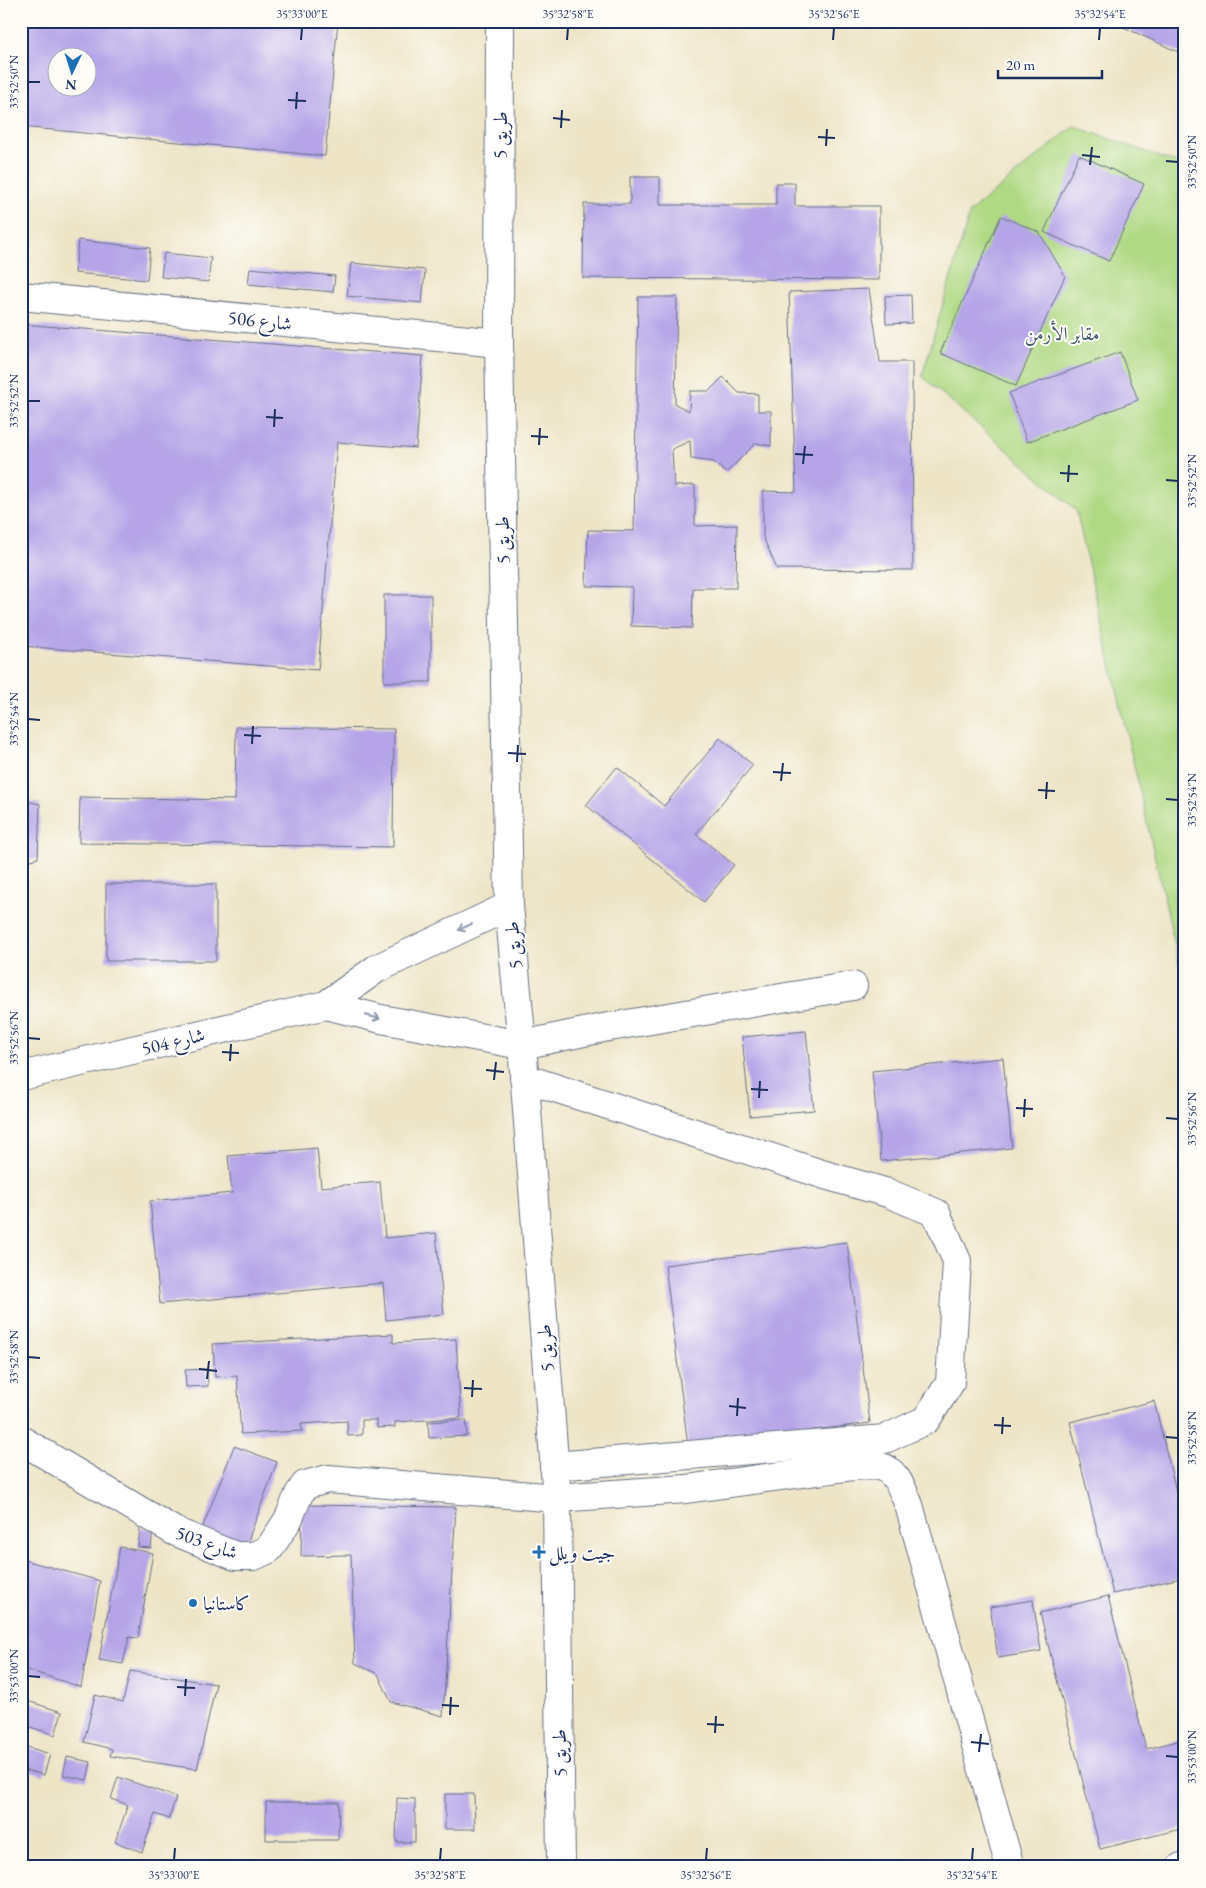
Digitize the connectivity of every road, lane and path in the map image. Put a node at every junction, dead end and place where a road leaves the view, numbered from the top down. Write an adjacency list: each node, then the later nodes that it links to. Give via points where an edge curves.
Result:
1 (500, 21): 3 (main road, طريق 5)
2 (21, 296): 3 (main road, شارع 506)
3 (499, 343): 4 (main road, طريق 5)
4 (509, 906): 6 (main road, شارع 504, one-way to 6, via 376,968); 7 (main road, طريق 5)
5 (853, 986): 7 (main road, via 603,1028)
6 (326, 1005): 7 (main road, شارع 504, one-way to 7, via 380,1019); 8 (main road, شارع 504)
7 (522, 1045): 9 (main road, طريق 5)
8 (21, 1076)
9 (524, 1078): 11 (main road, طريق 5); 11 (main road, via 888,1193 936,1213 957,1261 950,1383 926,1420 885,1439)
10 (21, 1440): 12 (main road, شارع 503, via 174,1531 235,1556 254,1556 269,1550 305,1485 328,1479)
11 (554, 1466): 12 (main road, طريق 5)
12 (557, 1498): 14 (main road, طريق 5); 15 (main road, via 686,1488 854,1466 879,1466 892,1473 909,1505)
13 (1185, 1866): 16 (main road)
14 (561, 1867)
15 (1010, 1867)
16 (1180, 1867)

